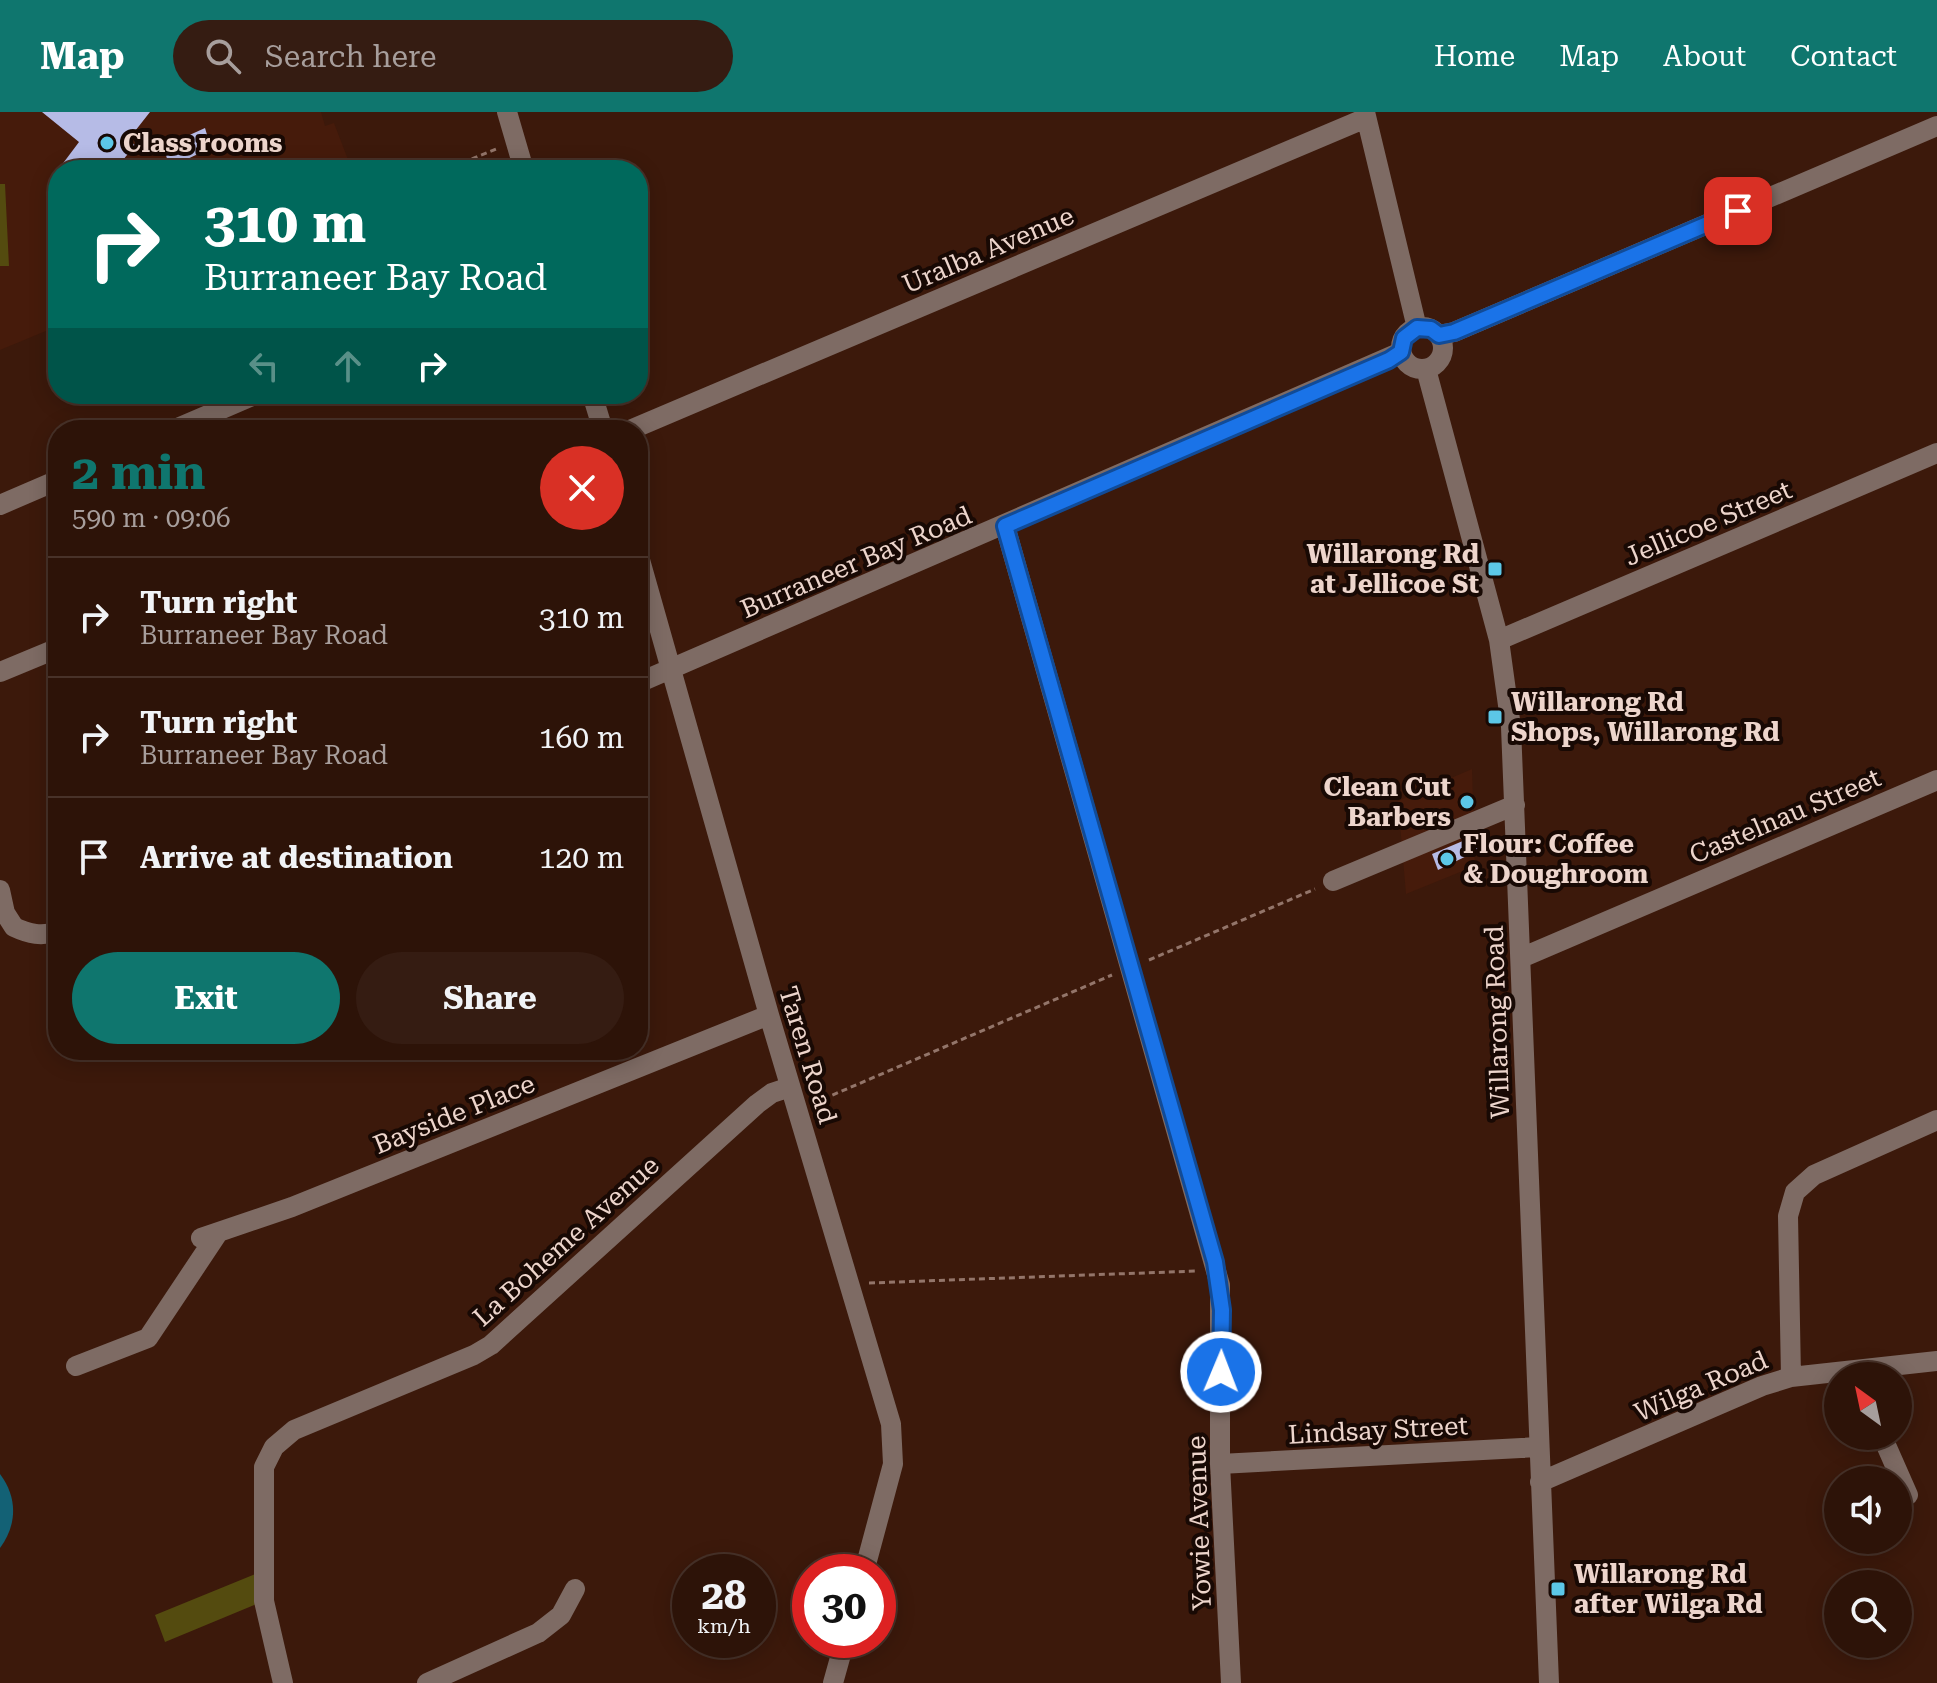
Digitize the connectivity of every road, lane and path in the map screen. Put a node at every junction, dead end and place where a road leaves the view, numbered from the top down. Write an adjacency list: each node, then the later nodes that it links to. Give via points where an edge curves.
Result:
1 (507, 112): 4 (street)
2 (1366, 115): 7 (street); 13 (street, Uralba Avenue)
3 (1937, 126): 8 (street)
4 (515, 141): 5 (path); 6 (street)
5 (468, 160)
6 (521, 160)
7 (1417, 328): 8 (street); 9 (street, via 1404,338)
8 (1439, 335): 10 (street, via 1442,356)
9 (1401, 352): 10 (street, via 1412,367); 17 (street, Burraneer Bay Road)
10 (1426, 369): 19 (street, Willarong Road)
11 (234, 404): 12 (street)
12 (196, 420)
13 (648, 422)
14 (1937, 453): 19 (street, Jellicoe Street)
15 (48, 484): 16 (street)
16 (0, 505)
17 (1005, 526): 21 (street, Burraneer Bay Road); 31 (street, Yowie Avenue)
18 (648, 588): 21 (street, Taren Road)
19 (1499, 640): 25 (street, Willarong Road)
20 (48, 652): 22 (street)
21 (671, 669): 23 (street, Burraneer Bay Road); 32 (street, Taren Road)
22 (0, 672)
23 (648, 679)
24 (1937, 780): 30 (street, Castelnau Street)
25 (1515, 805): 26 (street); 30 (street, Willarong Road)
26 (1333, 881): 31 (path)
27 (0, 890): 29 (street)
28 (48, 932): 29 (street)
29 (7, 934)
30 (1521, 958): 43 (street, Willarong Road)
31 (1132, 967): 34 (path); 36 (street, Yowie Avenue)
32 (769, 1015): 33 (street, Taren Road); 40 (street, Bayside Place, via 292,1207 209,1235 148,1338)
33 (790, 1087): 34 (street, Taren Road); 49 (street, La Boheme Avenue, via 757,1104 491,1345 294,1430 274,1447 264,1467 264,1601)
34 (798, 1110): 37 (street, Taren Road)
35 (1937, 1120): 42 (street, via 1814,1175 1795,1192 1788,1216)
36 (1217, 1270): 37 (path); 44 (street, Yowie Avenue, via 1222,1310)
37 (849, 1284): 46 (street, Taren Road, via 891,1424 893,1464)
38 (1937, 1361): 39 (street, Wilga Road)
39 (1912, 1365)
40 (76, 1366)
41 (1824, 1375): 42 (street, Wilga Road)
42 (1791, 1377): 45 (street, Wilga Road)
43 (1538, 1447): 44 (street, Lindsay Street); 45 (street, Willarong Road)
44 (1220, 1464): 52 (street, Yowie Avenue)
45 (1540, 1482): 53 (street, Willarong Road)
46 (869, 1554)
47 (575, 1589): 50 (street, via 561,1615 538,1633)
48 (840, 1658): 51 (street)
49 (283, 1683)
50 (427, 1683)
51 (833, 1683)
52 (1231, 1683)
53 (1549, 1683)

